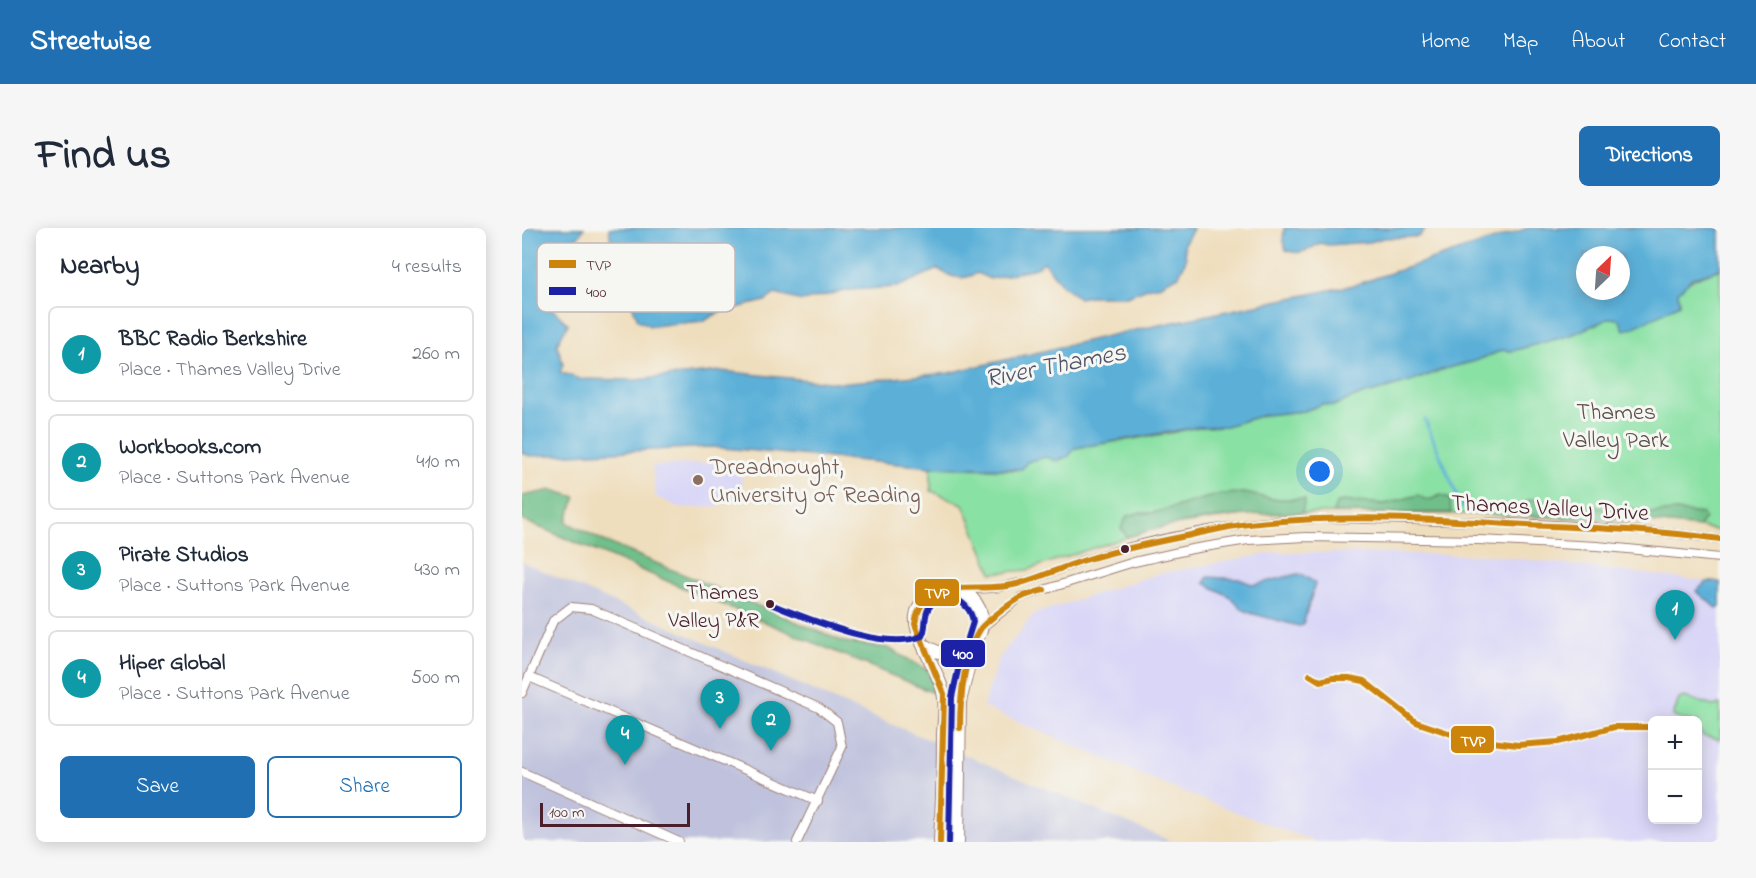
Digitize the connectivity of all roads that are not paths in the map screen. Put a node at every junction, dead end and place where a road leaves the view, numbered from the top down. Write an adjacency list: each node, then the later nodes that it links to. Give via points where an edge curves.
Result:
1 (1720, 539): 3 (street, Thames Valley Drive, via 1481,522 1369,519 1248,524 1137,546 1018,584)
2 (1720, 558): 4 (street, Thames Valley Drive, via 1479,540 1248,540 1134,562 1021,597)
3 (954, 589): 4 (main road, via 966,593 978,606); 6 (main road, via 932,592 922,600 915,624)
4 (982, 627): 5 (main road)
5 (974, 643): 6 (main road, via 946,655); 14 (main road, via 960,702)
6 (924, 645): 13 (main road, via 944,694)
7 (529, 677): 8 (street); 10 (street); 10 (street, via 553,621 571,607 591,609 819,708 837,722 842,747)
8 (522, 693)
9 (522, 772): 11 (street)
10 (818, 801): 12 (street)
11 (679, 842)
12 (798, 842)
13 (940, 842)
14 (958, 842)

